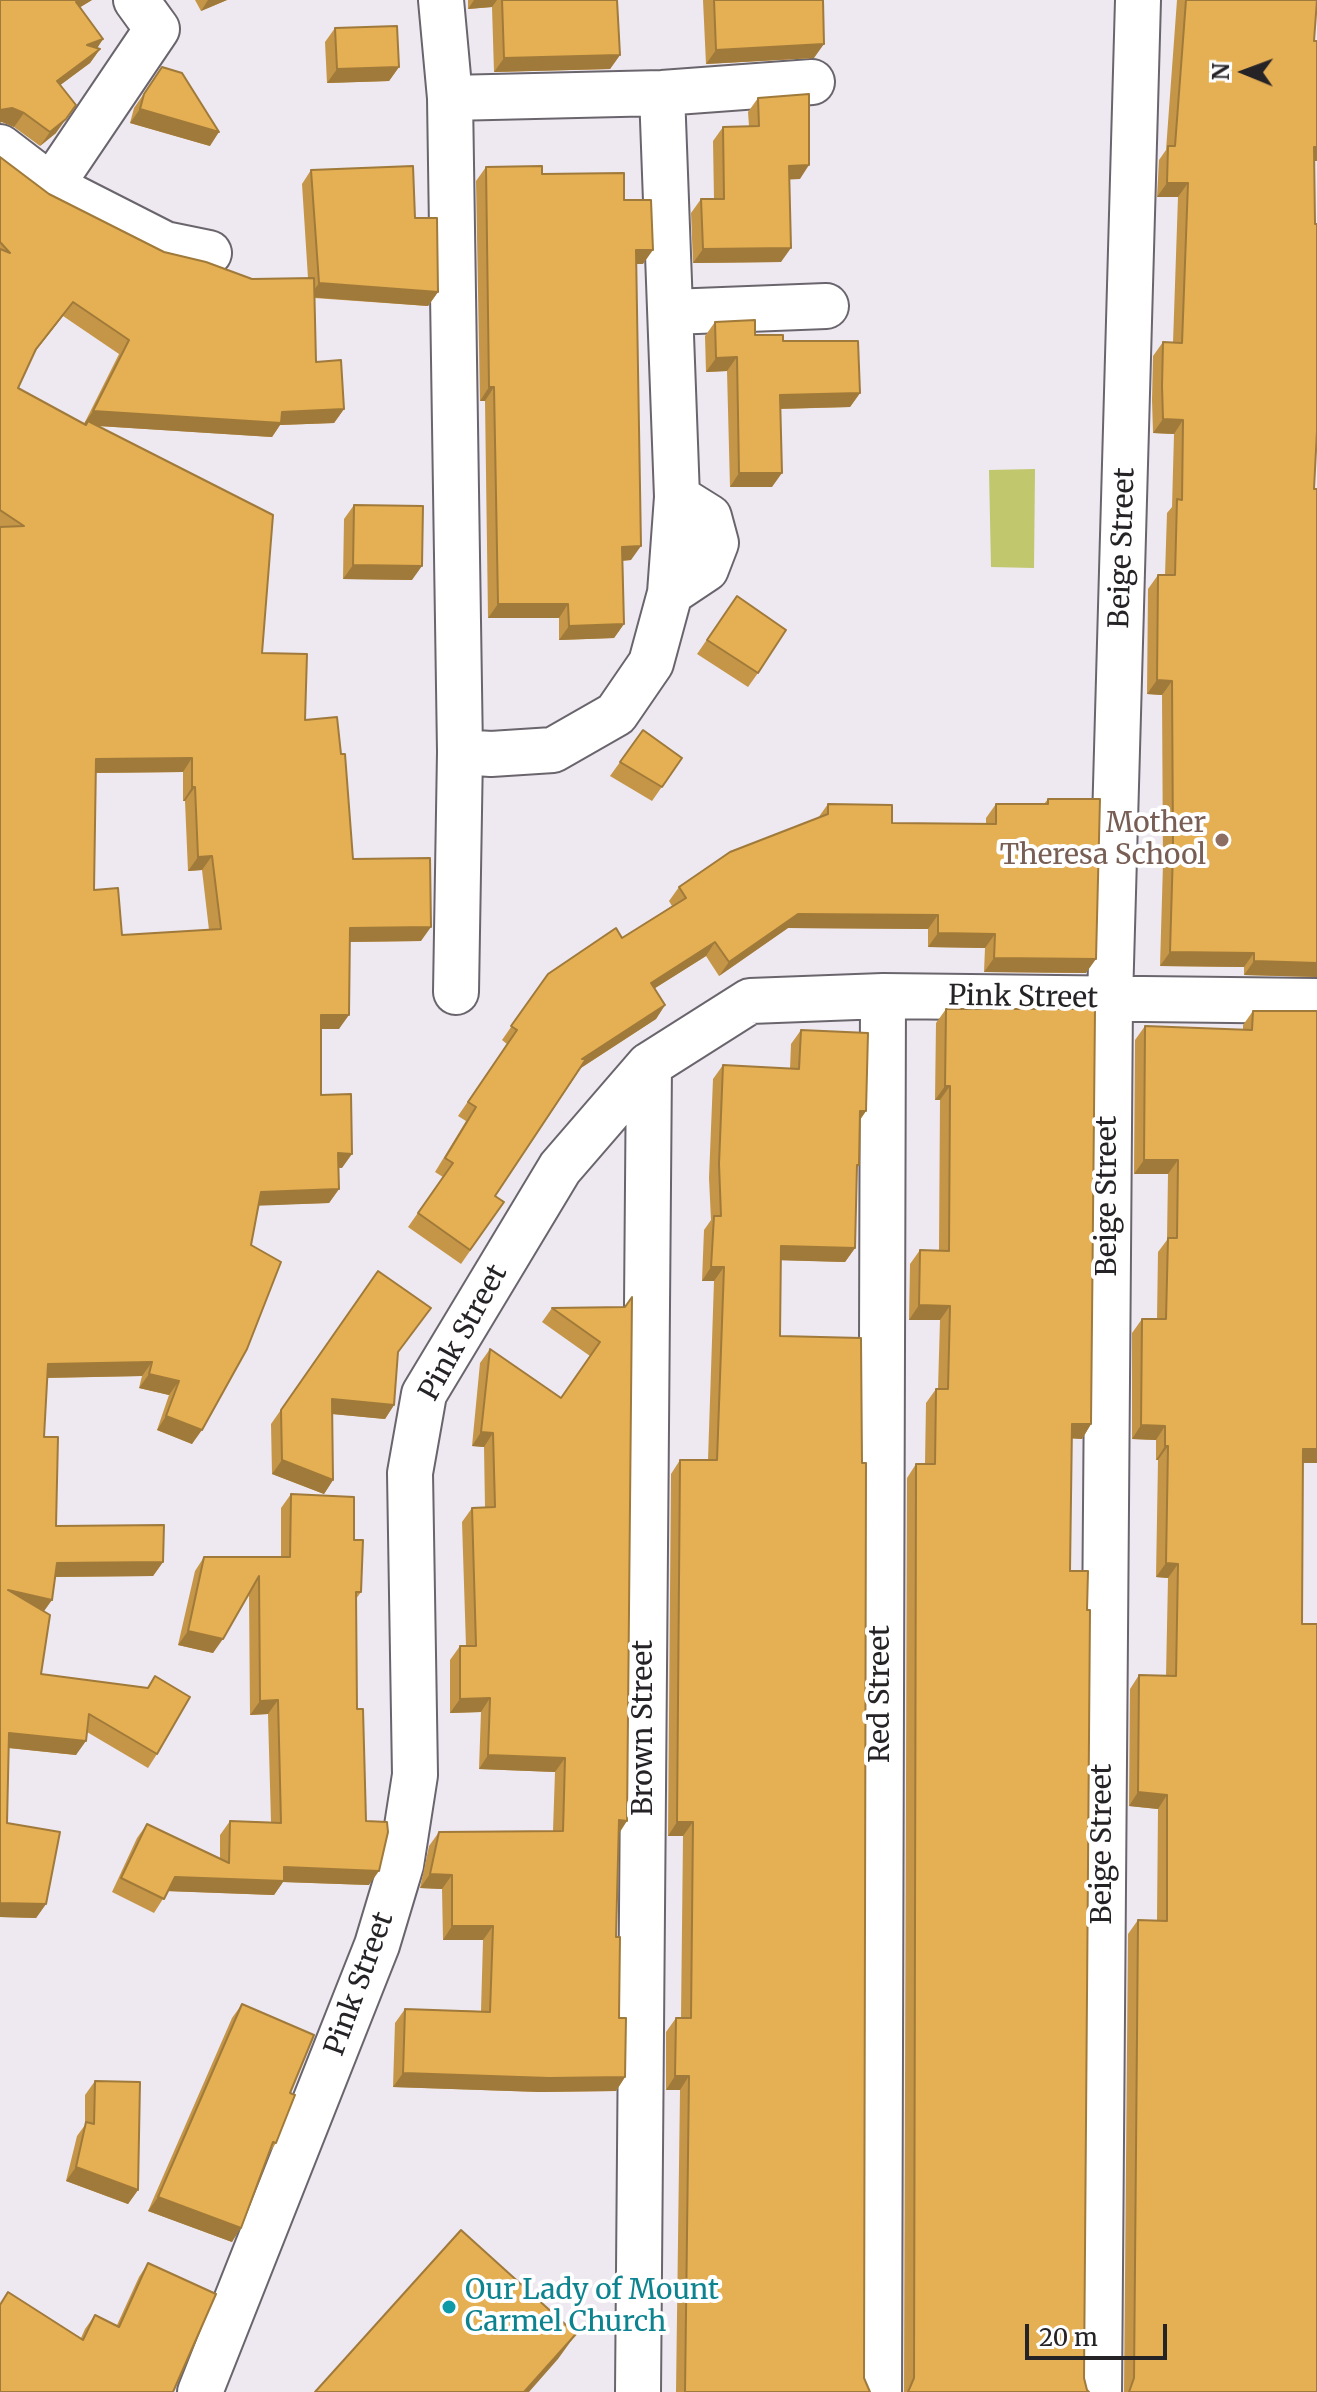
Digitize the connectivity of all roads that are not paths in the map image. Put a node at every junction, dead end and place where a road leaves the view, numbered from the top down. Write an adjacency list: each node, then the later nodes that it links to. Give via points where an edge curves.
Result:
1 (136, 0): 8 (street, via 157,29)
2 (441, 0): 6 (street)
3 (1138, 0): 15 (street, Beige Street)
4 (812, 82): 5 (street)
5 (662, 93): 6 (street); 11 (street)
6 (450, 98): 12 (street)
7 (0, 147): 8 (street)
8 (51, 186): 9 (street, via 165,244)
9 (209, 253)
10 (826, 306): 11 (street)
11 (671, 312): 12 (street, via 677,497 670,593 651,663 616,714 553,750)
12 (460, 752): 13 (street)
13 (456, 992)
14 (883, 996): 15 (street, Pink Street); 17 (street, Pink Street, via 750,1001); 20 (street, Red Street)
15 (1110, 1000): 16 (street, Pink Street); 21 (street, Beige Street)
16 (1317, 1001)
17 (649, 1065): 18 (street, Pink Street, via 560,1168 424,1394 410,1473 415,1775 401,1865 377,1945); 19 (street, Brown Street)
18 (200, 2392)
19 (638, 2392)
20 (879, 2392)
21 (1099, 2392)

